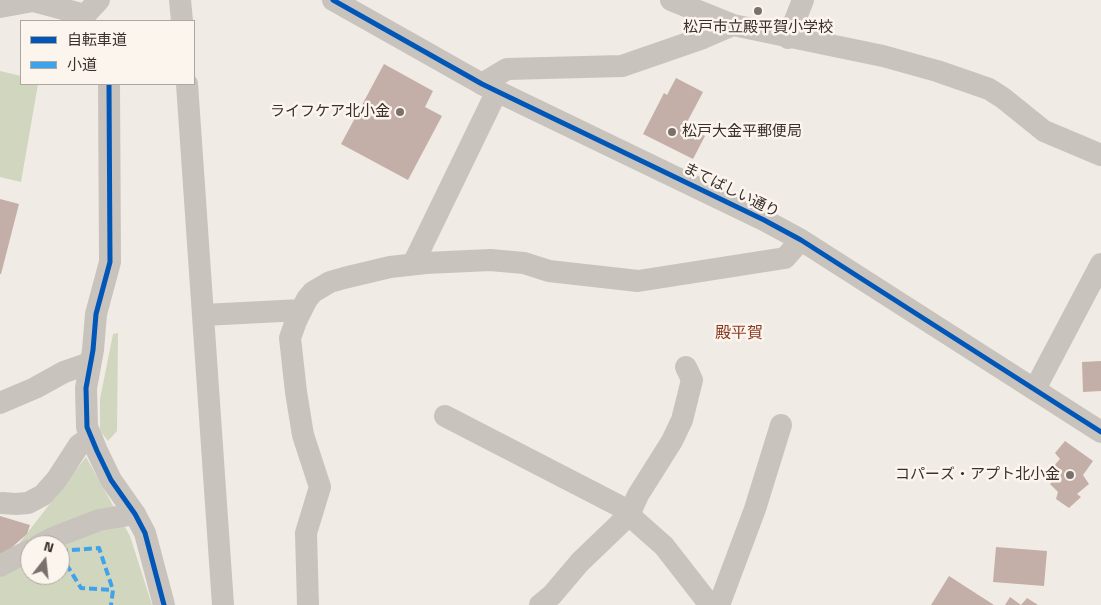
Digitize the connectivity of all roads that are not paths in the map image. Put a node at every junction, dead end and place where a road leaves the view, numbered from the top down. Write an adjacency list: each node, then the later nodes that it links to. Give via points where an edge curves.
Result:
1 (68, 0): 8 (street)
2 (180, 0): 9 (street)
3 (333, 0): 7 (street, まてばしい通り)
4 (671, 0): 10 (street)
5 (803, 0): 11 (street)
6 (0, 7): 8 (street, via 33,1)
7 (359, 7): 14 (street, まてばしい通り)
8 (90, 12)
9 (182, 20)
10 (733, 26): 11 (street); 14 (street, via 622,66 507,69)
11 (788, 38): 15 (street, via 883,56 989,89 1044,132)
12 (109, 85): 21 (street, via 110,262 96,314)
13 (187, 85): 20 (street)
14 (490, 87): 16 (street, まてばしい通り); 17 (street)
15 (1101, 154)
16 (801, 240): 17 (street, via 785,258 638,281 549,271 524,263 490,260); 23 (street, まてばしい通り)
17 (413, 264): 19 (street, via 330,282 313,292)
18 (1101, 264): 23 (street)
19 (301, 310): 20 (street); 37 (street, via 290,338 290,348 303,435 320,487 306,533)
20 (204, 315): 36 (street)
21 (90, 363): 24 (street); 28 (street, via 86,388 87,427)
22 (686, 367): 31 (street, via 692,380 682,420)
23 (1035, 389): 27 (street, まてばしい通り)
24 (0, 403)
25 (445, 416): 31 (street)
26 (781, 425): 40 (street, via 755,509)
27 (1101, 432)
28 (91, 436): 29 (street, via 79,445 42,496 28,503); 30 (street, via 111,480)
29 (2, 503)
30 (135, 514): 32 (street, via 99,520); 35 (street, via 145,533)
31 (630, 514): 38 (street); 39 (street, via 664,546)
32 (60, 535)
33 (20, 555): 34 (street)
34 (0, 566)
35 (164, 605)
36 (223, 605)
37 (308, 605)
38 (540, 605)
39 (710, 605)
40 (719, 605)

